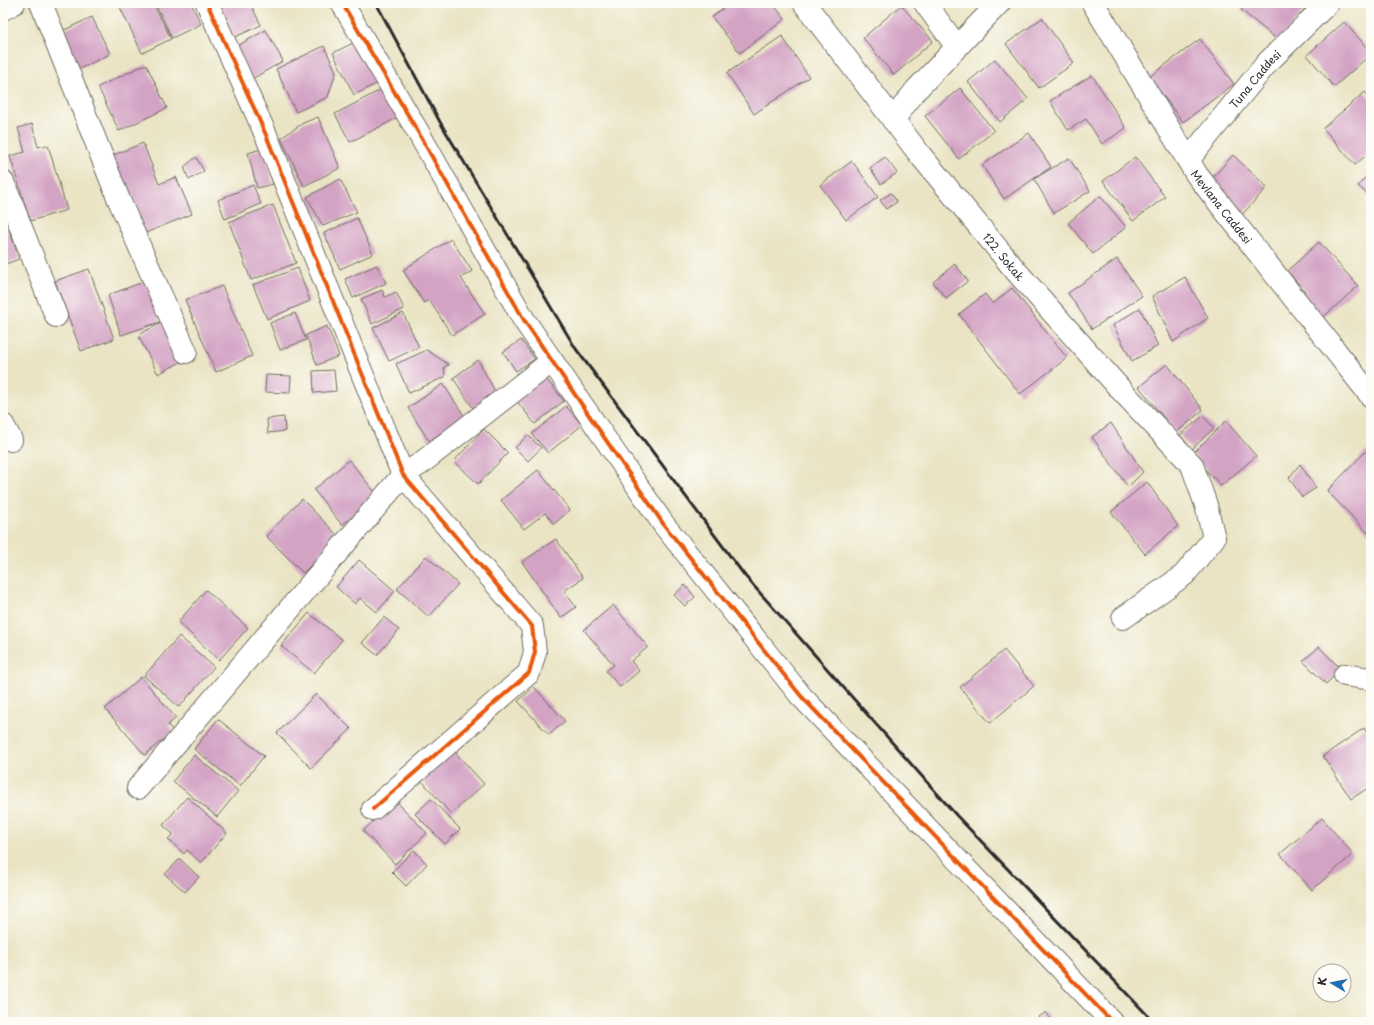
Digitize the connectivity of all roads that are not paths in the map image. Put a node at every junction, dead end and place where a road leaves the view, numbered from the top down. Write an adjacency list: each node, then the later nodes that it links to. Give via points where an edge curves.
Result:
1 (14, 3): 10 (street)
2 (41, 3): 16 (street, via 119,200)
3 (207, 3): 19 (street, via 266,135)
4 (342, 3): 17 (street, via 524,320)
5 (804, 3): 12 (street, 122. Sokak)
6 (925, 3): 11 (street)
7 (999, 3): 11 (street)
8 (1093, 3): 13 (street, Mevlana Caddesi)
9 (1328, 3): 13 (street, Tuna Caddesi, via 1267,63)
10 (3, 8)
11 (958, 47): 12 (street, via 916,90)
12 (893, 120): 20 (street, 122. Sokak, via 1016,271 1122,391 1192,465 1214,538 1184,575)
13 (1188, 160): 18 (street, Mevlana Caddesi, via 1197,175)
14 (3, 182): 15 (street)
15 (56, 316)
16 (186, 352)
17 (552, 361): 19 (street); 25 (street, via 664,525 801,696)
18 (1371, 396)
19 (403, 475): 23 (street); 24 (street, via 532,626 535,652 529,673)
20 (1122, 618)
21 (1345, 675): 22 (street)
22 (1371, 680)
23 (138, 788)
24 (373, 809)
25 (1112, 1022)

